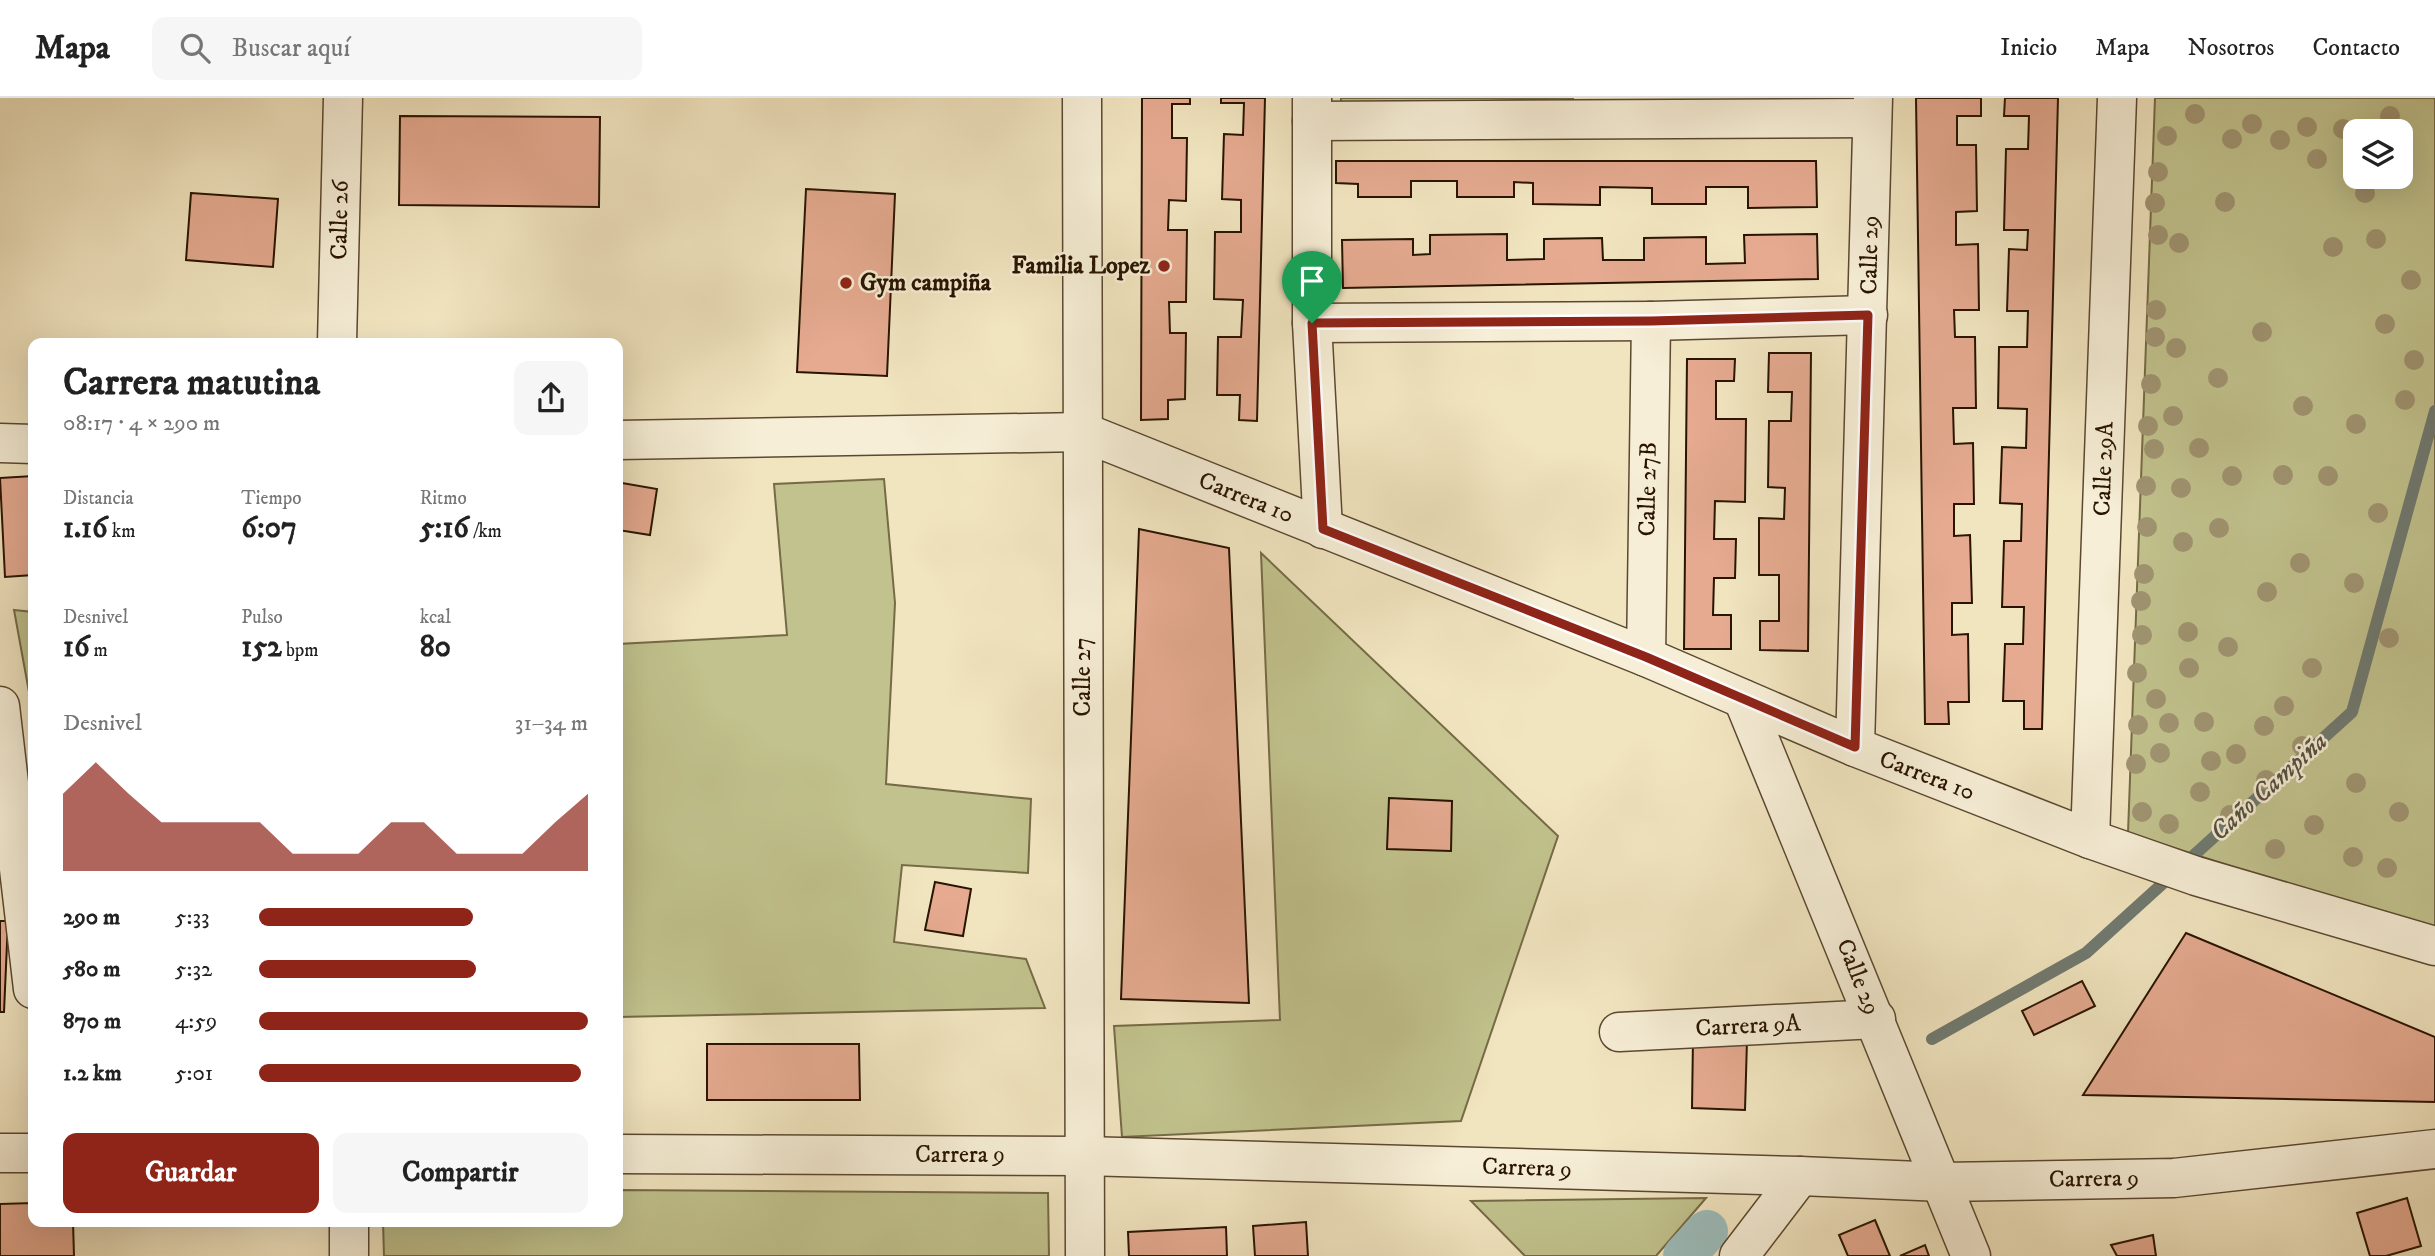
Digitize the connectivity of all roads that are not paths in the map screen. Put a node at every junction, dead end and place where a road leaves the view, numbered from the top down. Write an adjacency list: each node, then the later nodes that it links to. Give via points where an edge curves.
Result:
1 (343, 98): 9 (street, Calle 26)
2 (1082, 98): 10 (street, Calle 27)
3 (2117, 98): 19 (street, Calle 29A)
4 (1872, 108): 5 (street); 6 (street, Calle 29)
5 (1312, 110): 8 (street)
6 (1868, 315): 7 (street); 18 (street, Calle 29)
7 (1651, 321): 8 (street); 15 (street, Calle 27B)
8 (1312, 323): 14 (street)
9 (337, 338)
10 (1083, 432): 11 (street, Carrera 10); 14 (street, Carrera 10); 28 (street, Calle 27)
11 (623, 440)
12 (0, 443): 13 (street)
13 (28, 443)
14 (1323, 529): 15 (street, Carrera 10)
15 (1646, 657): 16 (street, Carrera 10)
16 (1743, 699): 18 (street, Carrera 10); 22 (street, Calle 29)
17 (0, 706): 20 (street)
18 (1855, 747): 19 (street, Carrera 10)
19 (2090, 839): 21 (street, Carrera 10, via 2196,876)
20 (28, 946)
21 (2435, 946)
22 (1876, 1019): 23 (street, Carrera 9A); 30 (street, Calle 29)
23 (1619, 1032)
24 (2435, 1149): 30 (street, Carrera 9, via 2174,1178)
25 (0, 1153): 26 (street)
26 (28, 1153)
27 (623, 1154): 28 (street, Carrera 9)
28 (1084, 1156): 29 (street, Carrera 9); 33 (street, Calle 27)
29 (1800, 1176): 30 (street, Carrera 9); 34 (street)
30 (1943, 1182): 35 (street, Calle 29)
31 (349, 1227): 32 (street)
32 (349, 1256)
33 (1085, 1256)
34 (1739, 1256)
35 (1971, 1256)

